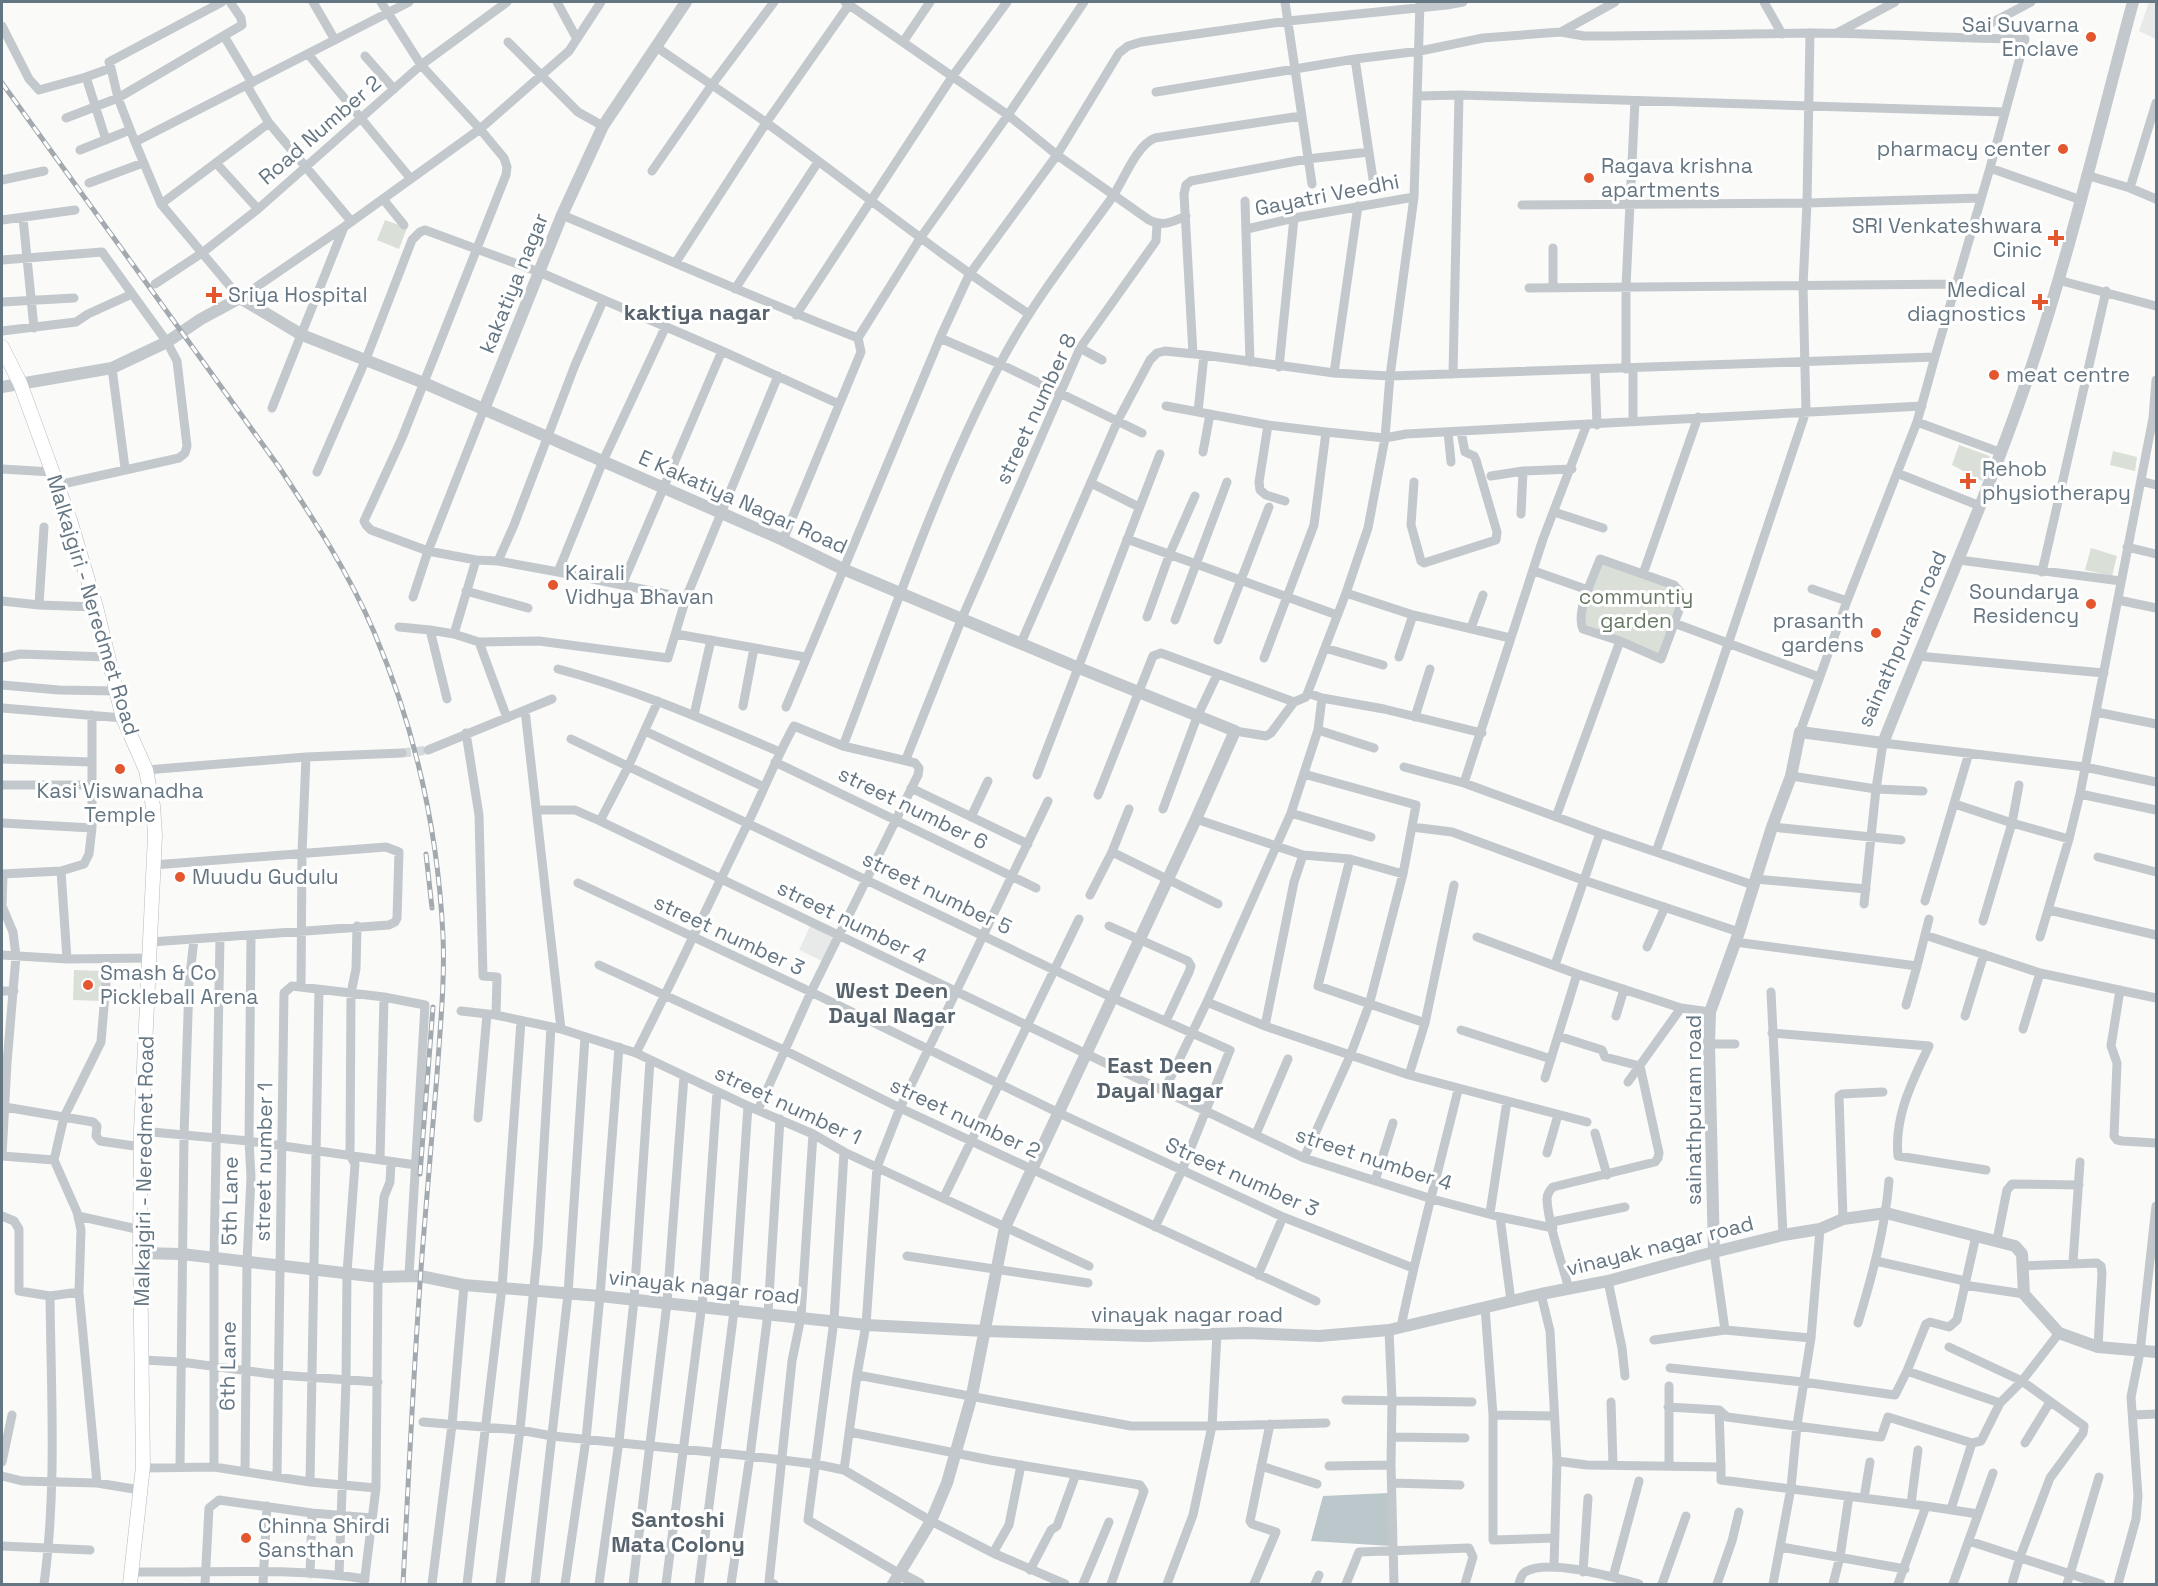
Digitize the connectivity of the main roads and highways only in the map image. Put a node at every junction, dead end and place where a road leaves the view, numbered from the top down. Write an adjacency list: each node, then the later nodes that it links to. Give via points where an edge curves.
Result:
1 (2, 347): 2 (main road, Malkajgiri - Neredmet Road, via 20,383 55,479 96,608 123,718 146,770 153,806 154,865 141,1131 143,1468)
2 (131, 1578)

